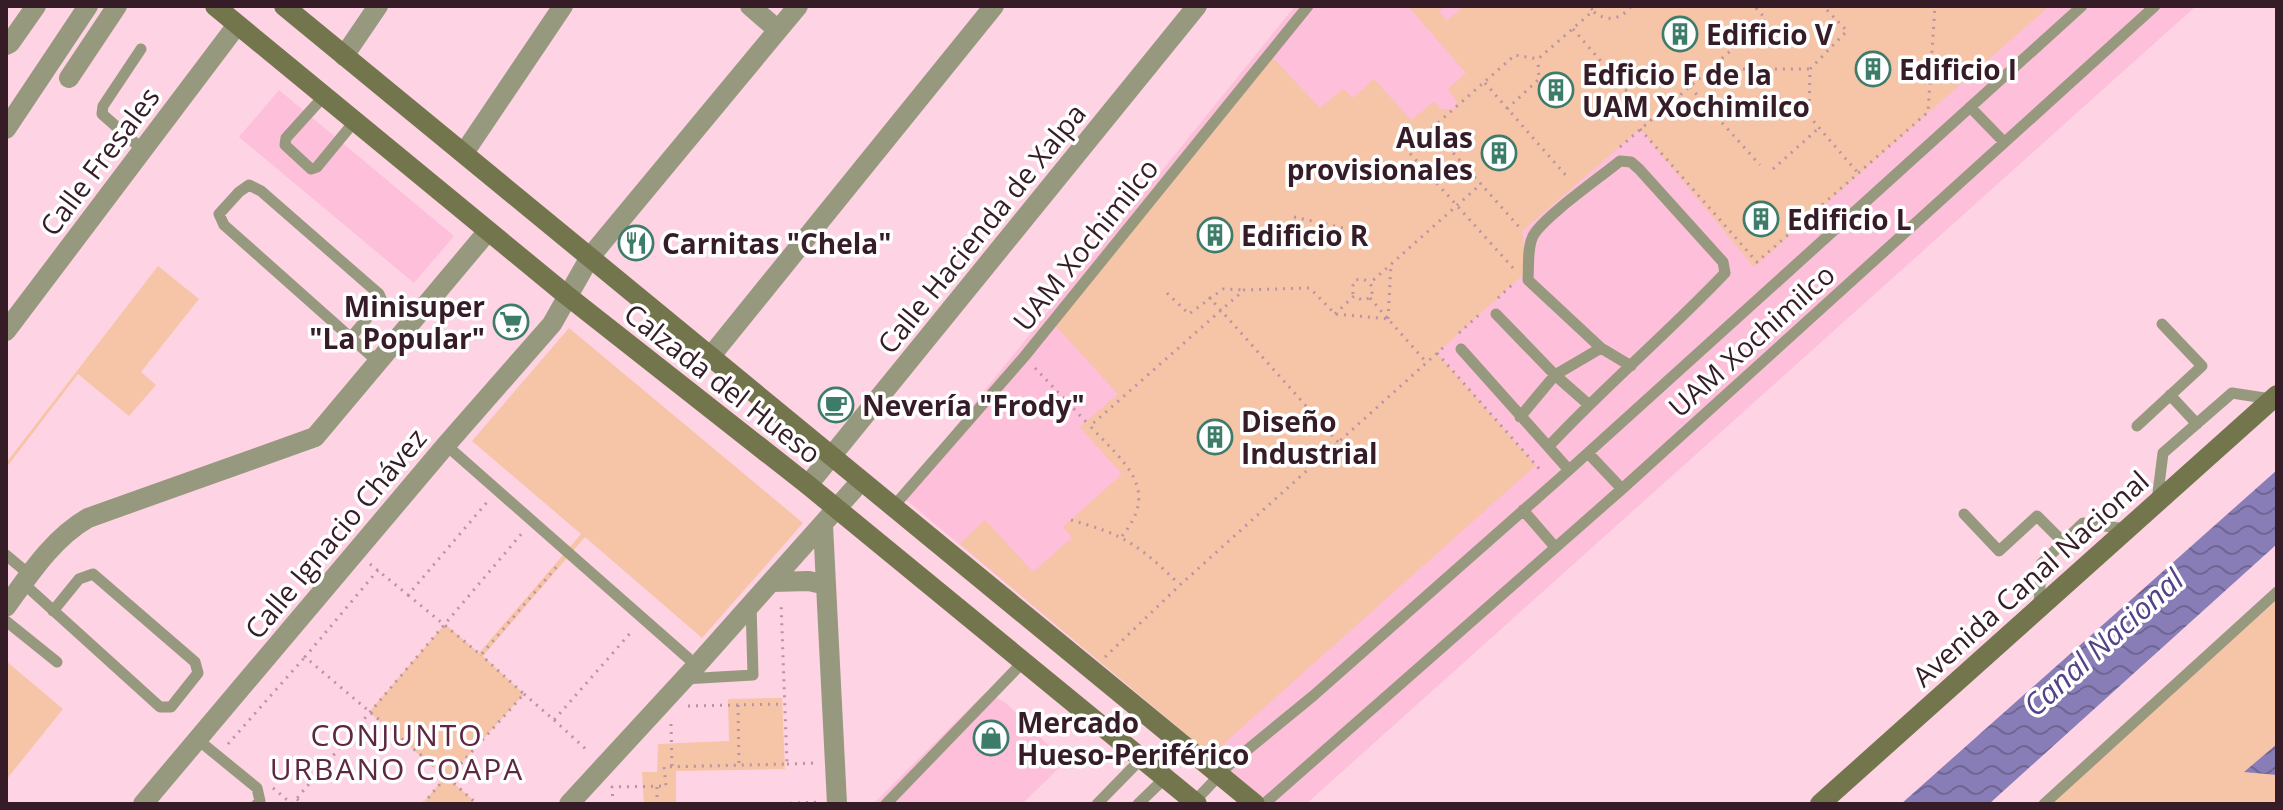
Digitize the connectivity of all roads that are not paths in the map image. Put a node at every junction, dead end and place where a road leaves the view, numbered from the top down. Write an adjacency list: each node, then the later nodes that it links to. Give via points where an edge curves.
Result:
1 (36, 6): 17 (street)
2 (88, 6): 24 (street)
3 (117, 6): 20 (street)
4 (215, 6): 15 (main road, Calzada del Hueso)
5 (284, 6): 19 (main road, Calzada del Hueso)
6 (378, 6): 19 (street)
7 (563, 6): 27 (street)
8 (750, 6): 16 (street)
9 (798, 6): 16 (street, Calle Ignacio Chávez)
10 (994, 6): 37 (street)
11 (1197, 6): 50 (street, Calle Hacienda de Xalpa)
12 (1308, 6): 56 (lane, UAM Xochimilco, via 1024,357)
13 (2082, 6): 22 (lane)
14 (2155, 6): 25 (lane, UAM Xochimilco)
15 (237, 25): 21 (main road, Calzada del Hueso); 26 (street, Calle Fresales)
16 (778, 30): 29 (street, Calle Ignacio Chávez)
17 (6, 45)
18 (141, 49): 26 (lane, via 102,114)
19 (344, 56): 27 (main road, Calzada del Hueso)
20 (69, 78)
21 (324, 96): 23 (main road, Calzada del Hueso); 23 (lane, via 286,138 285,145 311,169)
22 (1970, 107): 25 (lane); 49 (lane)
23 (354, 122): 28 (main road, Calzada del Hueso)
24 (6, 129)
25 (2004, 142): 54 (lane, UAM Xochimilco)
26 (142, 149): 33 (street, Calle Fresales)
27 (464, 153): 29 (main road, Calzada del Hueso)
28 (488, 231): 30 (main road, Calzada del Hueso); 38 (street)
29 (590, 257): 30 (street, Calle Ignacio Chávez); 37 (main road, Calzada del Hueso)
30 (567, 296): 47 (street, Calle Ignacio Chávez, via 552,324); 53 (main road, Calzada del Hueso)
31 (1496, 314): 40 (lane)
32 (2162, 324): 41 (lane, via 2202,366)
33 (6, 331)
34 (351, 337): 34 (lane, via 224,225 219,214 239,192 249,185 261,191 379,294 382,301); 38 (lane)
35 (1601, 348): 39 (lane); 39 (lane, via 1528,280 1529,254 1534,235 1555,213 1620,161 1631,162 1723,262 1725,273); 40 (lane)
36 (1461, 349): 44 (lane)
37 (710, 357): 50 (main road, Calzada del Hueso)
38 (377, 361): 65 (street, via 315,437 88,518 60,538)
39 (1631, 366): 43 (lane)
40 (1555, 375): 43 (lane); 44 (lane)
41 (2170, 395): 45 (lane); 46 (lane)
42 (2274, 397): 45 (lane, via 2232,393); 55 (main road, Avenida Canal Nacional)
43 (1588, 404): 48 (lane)
44 (1520, 417): 48 (lane)
45 (2197, 424): 55 (lane, via 2163,453)
46 (2137, 426)
47 (446, 445): 74 (lane); 78 (street, Calle Ignacio Chávez)
48 (1549, 446): 51 (lane)
49 (1588, 453): 51 (lane); 54 (lane)
50 (831, 456): 52 (main road, Calzada del Hueso); 53 (street, Calle Hacienda de Xalpa)
51 (1569, 470): 58 (lane)
52 (861, 481): 56 (main road, Calzada del Hueso); 57 (street)
53 (808, 485): 57 (main road, Calzada del Hueso)
54 (1622, 489): 63 (lane, UAM Xochimilco)
55 (2157, 502): 61 (main road, Avenida Canal Nacional)
56 (893, 507): 80 (main road, Calzada del Hueso)
57 (837, 508): 60 (street); 75 (main road, Calzada del Hueso)
58 (1523, 510): 63 (lane); 80 (lane)
59 (1964, 514): 62 (lane, via 1999,551 2037,516)
60 (823, 525): 66 (street); 67 (street)
61 (2126, 529): 62 (lane, via 2083,523); 71 (main road, Avenida Canal Nacional)
62 (2063, 542): 71 (lane, via 2041,564)
63 (1555, 547): 91 (lane, UAM Xochimilco)
64 (6, 555): 65 (lane)
65 (27, 579): 70 (street); 72 (lane)
66 (826, 585): 67 (street, via 809,581); 82 (street)
67 (776, 587): 69 (street)
68 (2277, 592): 93 (lane)
69 (751, 605): 77 (street); 77 (lane, via 753,675)
70 (6, 607)
71 (2039, 608): 92 (main road, Avenida Canal Nacional)
72 (53, 611): 72 (lane, via 160,707 171,707 198,673 195,662 93,574 79,579)
73 (6, 621): 76 (lane)
74 (688, 658)
75 (1024, 661): 79 (main road, Calzada del Hueso); 87 (lane)
76 (57, 662)
77 (684, 679): 86 (street)
78 (197, 739): 84 (street, Calle Ignacio Chávez); 85 (lane, via 257,788)
79 (1142, 758): 81 (main road, Calzada del Hueso); 88 (lane)
80 (1219, 774): 83 (lane); 90 (main road, Calzada del Hueso)
81 (1165, 778): 83 (main road, Calzada del Hueso); 89 (lane)
82 (829, 803)
83 (1195, 803)
84 (143, 804)
85 (257, 804)
86 (569, 804)
87 (886, 804)
88 (1097, 804)
89 (1138, 804)
90 (1255, 804)
91 (1264, 804)
92 (1820, 804)
93 (2044, 804)

